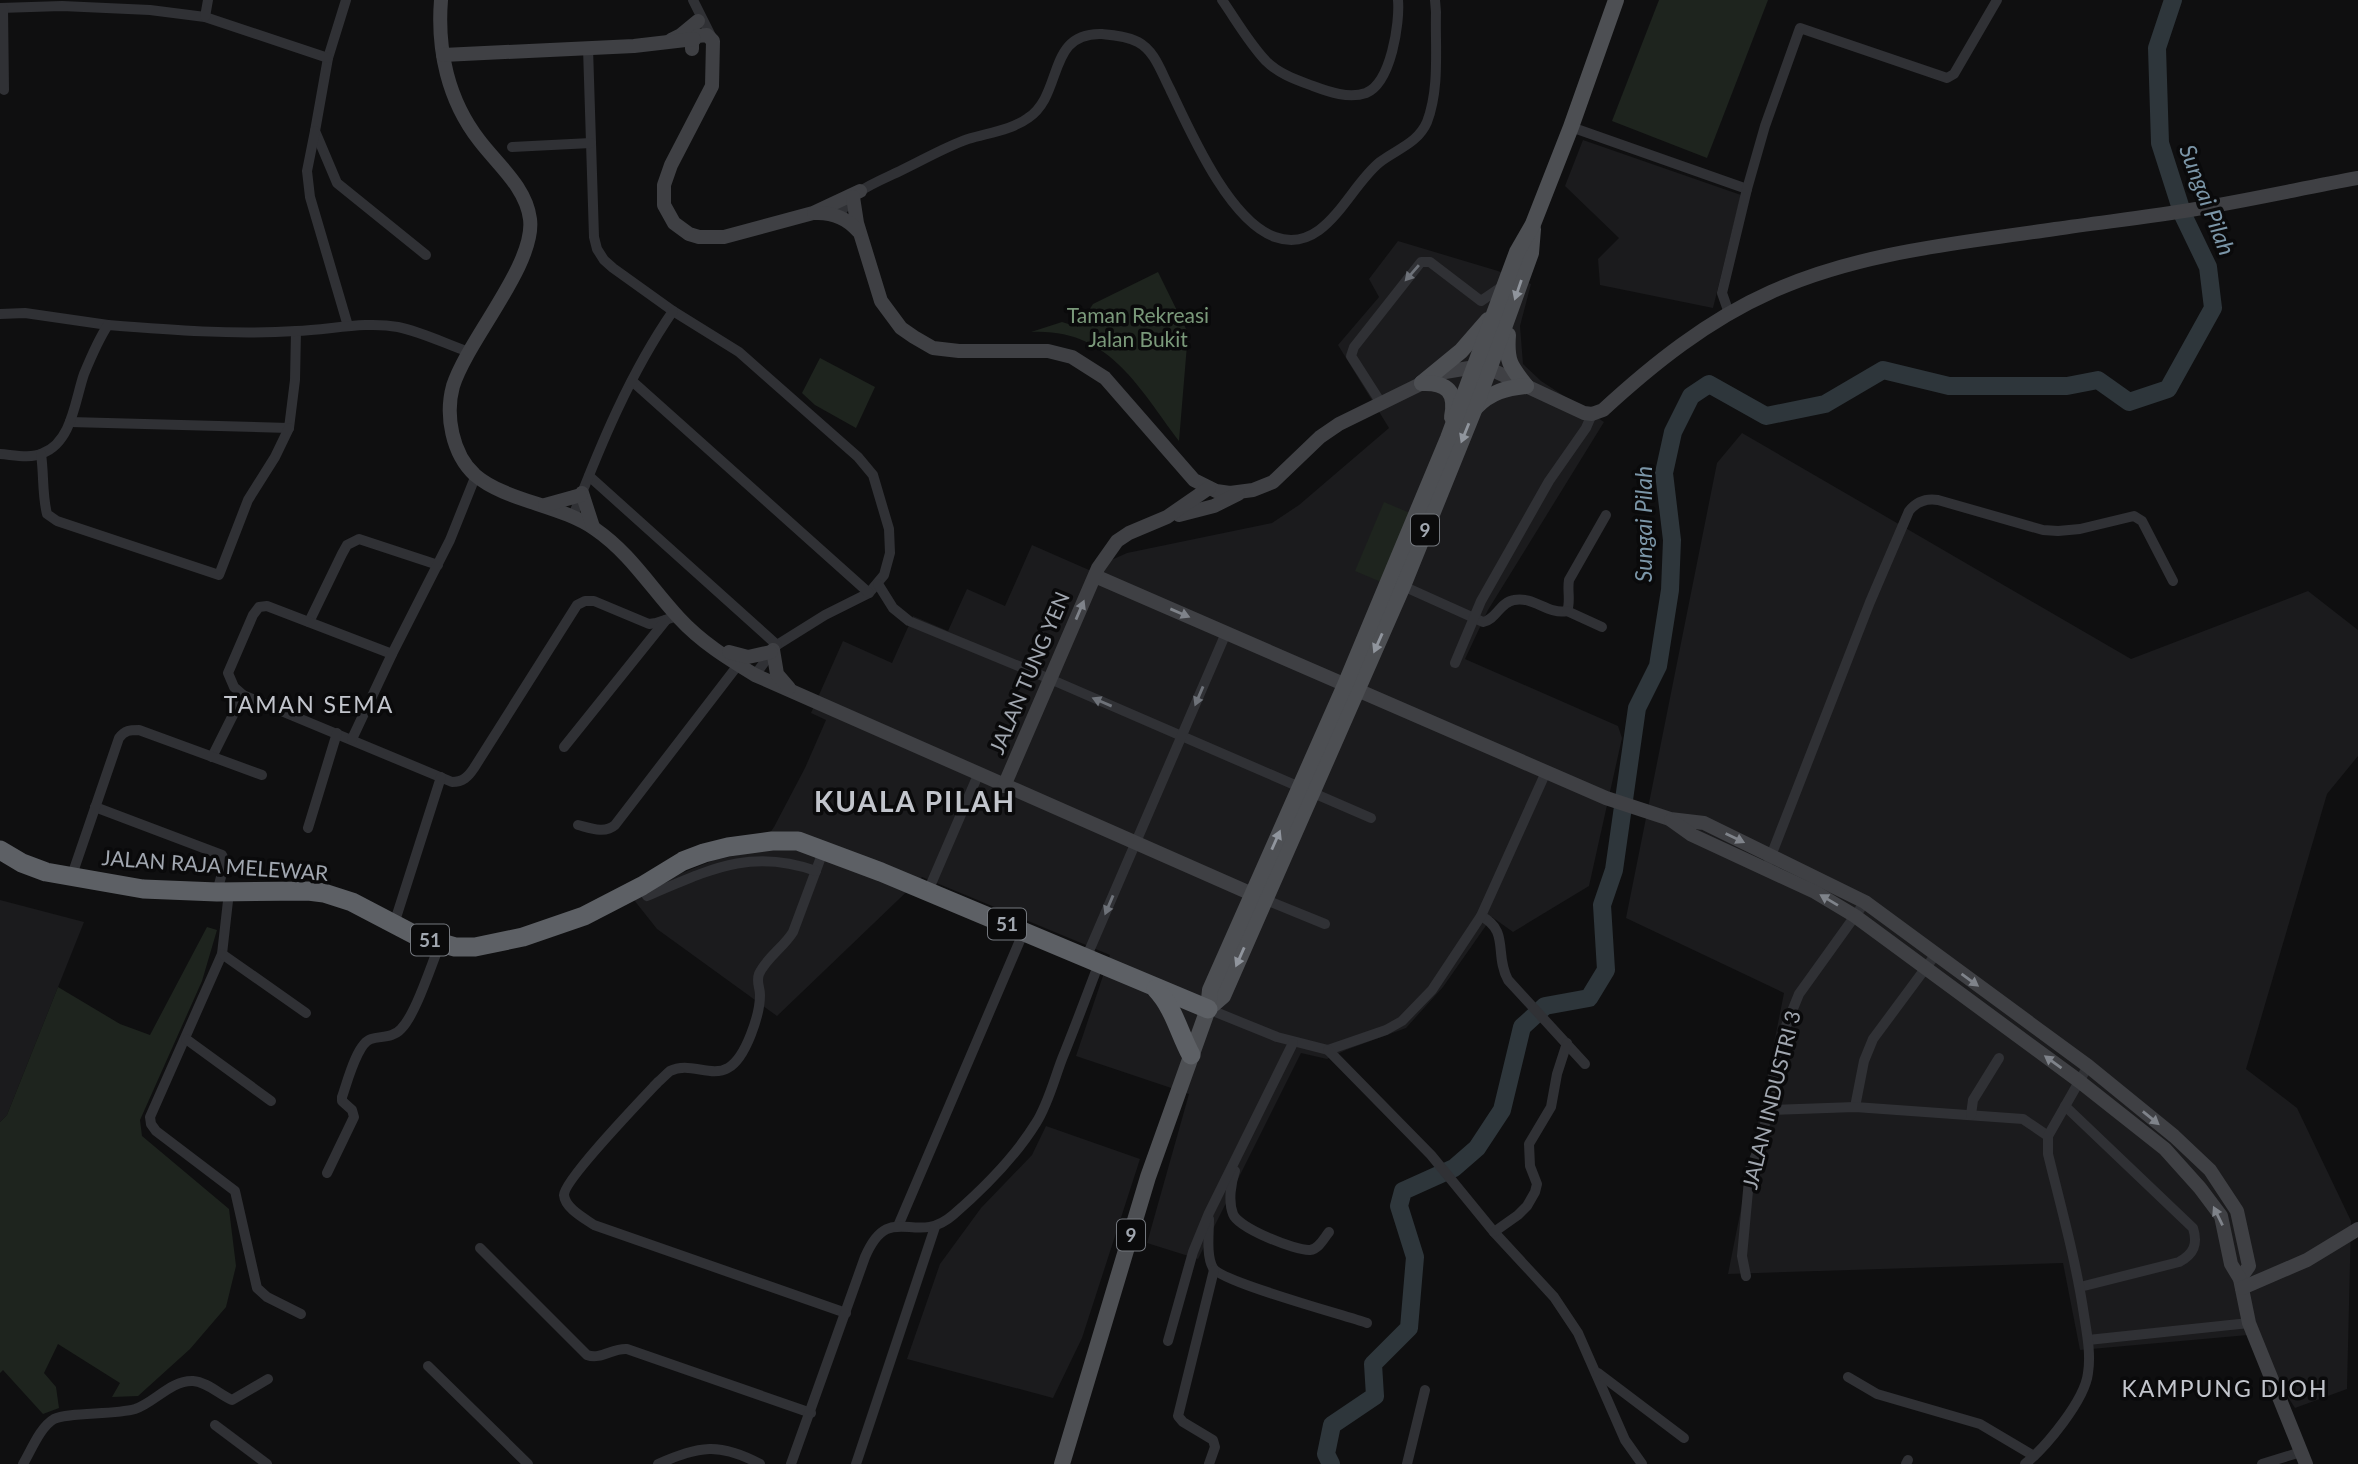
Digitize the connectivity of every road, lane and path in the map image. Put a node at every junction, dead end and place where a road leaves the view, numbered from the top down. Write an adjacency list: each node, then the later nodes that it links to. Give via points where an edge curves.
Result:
1 (208, 0): 13 (street)
2 (346, 0): 18 (street)
3 (441, 0): 17 (street)
4 (1222, 0): 5 (street, via 1266,61 1287,76 1353,96 1374,88 1386,67 1396,33)
5 (1398, 0)
6 (1435, 0): 26 (street, via 1434,93 1427,122 1408,145 1380,162 1327,224 1306,236 1276,237 1240,211 1206,162 1154,56 1137,41 1110,35 1088,34 1070,43 1040,106 1030,117 957,143)
7 (1616, 0): 20 (main road, 9)
8 (1997, 0): 25 (street, via 1954,74 1947,78 1800,28)
9 (695, 2): 14 (street); 14 (street)
10 (28, 4): 11 (street); 12 (street)
11 (114, 4): 13 (street)
12 (1, 8): 19 (street)
13 (205, 17): 18 (street)
14 (701, 42): 15 (street); 15 (street, via 681,34); 27 (street, via 712,86 667,176 664,205 674,223 689,234 711,239)
15 (661, 44): 16 (street)
16 (588, 48): 17 (street); 22 (street)
17 (443, 55): 40 (street, via 453,100 520,191 530,218 529,239 514,276)
18 (328, 58): 21 (street)
19 (4, 90)
20 (1571, 127): 25 (street); 29 (main road, 9)
21 (315, 131): 31 (street, via 337,183); 38 (street, via 307,171 310,197)
22 (591, 143): 23 (street); 33 (street, via 597,249 613,268)
23 (512, 146)
24 (2358, 178): 35 (street, via 1848,265 1794,282)
25 (1747, 189): 35 (street, via 1722,293)
26 (857, 194): 27 (street); 28 (street); 30 (street, via 855,214)
27 (813, 213): 28 (street)
28 (839, 216): 30 (street)
29 (1533, 224): 32 (main road, 9); 34 (main road, 9, one-way to 34, via 1531,253)
30 (861, 235): 55 (street, via 881,300 901,328 933,348 1048,351 1072,357 1105,378 1186,472)
31 (426, 255)
32 (1505, 285): 34 (main road, 9); 45 (street, one-way to 45, via 1481,301 1430,262 1421,262 1354,346 1351,356)
33 (673, 311): 42 (street); 66 (street, via 739,352 868,468 879,488 890,543)
34 (1504, 311): 41 (main road, 9); 43 (main road); 44 (main road, via 1507,354)
35 (1728, 313): 47 (street, via 1656,362 1603,411)
36 (0, 314): 37 (street)
37 (108, 325): 39 (street, via 199,332); 48 (street, via 84,374)
38 (348, 326): 39 (street); 40 (street, via 397,327)
39 (296, 331): 49 (street, via 296,380)
40 (469, 352): 53 (street, via 449,406 455,443)
41 (1482, 368): 43 (street, via 1445,372); 44 (street); 46 (main road, 9); 50 (main road, 9)
42 (632, 382): 54 (street); 68 (street)
43 (1422, 383): 45 (street); 50 (main road, via 1441,385 1452,396)
44 (1526, 386): 46 (main road, via 1496,392); 47 (street)
45 (1381, 403): 56 (street, via 1330,429 1273,482)
46 (1475, 408): 67 (main road, 9, one-way to 67)
47 (1592, 414): 71 (street, via 1549,481)
48 (70, 422): 49 (street); 52 (street, via 55,447)
49 (289, 428): 52 (street, via 248,500 219,575 57,521 47,514)
50 (1448, 438): 82 (main road, 9)
51 (0, 454): 52 (street)
52 (41, 454)
53 (475, 475): 58 (street); 63 (street)
54 (589, 476): 57 (street); 76 (street)
55 (1209, 488): 56 (street); 61 (street)
56 (1243, 491): 61 (street, via 1214,506)
57 (582, 494): 58 (street); 60 (street); 62 (street)
58 (543, 505): 60 (street)
59 (1606, 515): 69 (street, via 1569,580)
60 (573, 516): 62 (street)
61 (1167, 517): 64 (street, JALAN TUNG YEN, via 1117,541)
62 (593, 527): 70 (street, via 628,557)
63 (438, 565): 72 (street, via 359,539 352,541); 77 (street)
64 (1094, 576): 74 (street, one-way to 74); 81 (street, JALAN TUNG YEN, one-way to 64)
65 (2173, 581): 103 (street, via 2142,521 2134,516 2058,531 1930,498 1917,503 1909,511 1870,602)
66 (878, 584): 68 (street); 81 (street, via 893,608 909,621)
67 (1403, 586): 71 (street); 82 (main road, 9, one-way to 82)
68 (869, 593): 76 (street)
69 (1567, 611): 71 (street, via 1558,613 1533,601 1513,600 1489,621); 73 (street)
70 (671, 618): 75 (street); 88 (street); 93 (street, via 649,624 594,601 577,605 470,774 459,782)
71 (1474, 618): 78 (street)
72 (309, 622): 77 (street); 83 (street, via 259,607 228,673)
73 (1602, 627)
74 (1226, 633): 82 (street); 86 (street, one-way to 86)
75 (696, 636): 76 (street, via 737,655 754,657); 79 (street)
76 (774, 649): 80 (street); 84 (street, via 774,668 781,681)
77 (392, 654): 87 (street)
78 (1455, 663)
79 (738, 664): 80 (street); 98 (street, via 615,825 601,830)
80 (755, 675): 84 (street)
81 (1050, 679): 86 (street, one-way to 81); 94 (street, JALAN TUNG YEN)
82 (1351, 687): 90 (street); 95 (main road, 9)
83 (243, 695): 85 (street); 89 (street)
84 (805, 698): 92 (street)
85 (337, 733): 87 (street); 99 (street)
86 (1181, 736): 95 (street); 100 (street)
87 (352, 739): 93 (street)
88 (564, 747)
89 (212, 757): 91 (street); 96 (street, via 130,730 120,738)
90 (1546, 772): 103 (street, via 1670,819 1704,823); 111 (street)
91 (262, 775)
92 (978, 775): 94 (street); 107 (street)
93 (441, 777): 113 (street)
94 (1004, 786): 100 (street)
95 (1306, 790): 97 (street); 109 (main road, 9)
96 (95, 807): 105 (street); 108 (street, via 222,855)
97 (1371, 818)
98 (578, 825)
99 (308, 828)
100 (1136, 843): 109 (street); 119 (street, one-way to 119)
101 (824, 849): 104 (street); 106 (highway, JALAN RAJA MELEWAR / 51, via 798,841 728,847 682,862); 107 (highway, JALAN RAJA MELEWAR / 51)
102 (0, 850): 105 (highway, JALAN RAJA MELEWAR / 51, via 33,868)
103 (1768, 862): 110 (street); 112 (street, one-way to 103)
104 (816, 871): 106 (street, via 769,860 702,873 647,896); 152 (street, via 793,932 760,973 758,1007 741,1056 721,1071 692,1067 670,1071 564,1192 565,1202 594,1225)
105 (71, 877): 108 (highway, JALAN RAJA MELEWAR / 51, via 143,889)
106 (642, 886): 116 (highway, JALAN RAJA MELEWAR / 51, via 584,916 523,937 475,947)
107 (928, 891): 115 (highway, JALAN RAJA MELEWAR / 51)
108 (223, 892): 113 (highway, JALAN RAJA MELEWAR / 51, via 324,893); 117 (street)
109 (1259, 897): 114 (street); 122 (main road, 9, via 1210,989)
110 (1865, 902): 112 (street, JALAN INDUSTRI 3); 118 (street)
111 (1481, 916): 126 (street, via 1494,924 1504,972); 127 (street, via 1432,990 1402,1021)
112 (1855, 916): 120 (street); 136 (street, JALAN INDUSTRI 3, via 1799,994 1786,1026)
113 (394, 924): 116 (highway, JALAN RAJA MELEWAR / 51)
114 (1325, 925)
115 (1024, 932): 119 (highway, JALAN RAJA MELEWAR / 51); 142 (street)
116 (440, 944): 140 (street, via 404,1027 361,1045 342,1097 354,1117)
117 (222, 954): 123 (street); 124 (street)
118 (1936, 954): 120 (street); 131 (street, one-way to 131)
119 (1093, 960): 121 (highway, JALAN RAJA MELEWAR / 51); 143 (street, via 1036,1123 969,1200)
120 (1926, 968): 132 (street, one-way to 120); 135 (street, via 1873,1039)
121 (1154, 986): 122 (highway, JALAN RAJA MELEWAR / 51); 128 (highway, via 1168,1004)
122 (1208, 1009): 125 (street); 128 (main road, 9)
123 (306, 1013)
124 (186, 1039): 133 (street); 153 (street, via 150,1117 151,1124 235,1191 257,1289)
125 (1293, 1043): 127 (street); 139 (street)
126 (1567, 1043): 130 (street); 146 (street, via 1551,1107 1529,1144 1535,1192 1527,1206)
127 (1328, 1050): 146 (street, via 1431,1155)
128 (1191, 1055): 175 (main road, 9, via 1148,1177)
129 (1999, 1058): 137 (street, via 1973,1100)
130 (1585, 1063)
131 (2088, 1066): 132 (street); 150 (street, one-way to 150, via 2210,1170 2237,1211 2249,1266)
132 (2079, 1081): 134 (street); 150 (street, one-way to 132, via 2231,1264 2221,1216 2200,1188 2165,1149)
133 (271, 1101)
134 (2065, 1106): 138 (street); 151 (street, via 2193,1228 2196,1239 2194,1249 2179,1262)
135 (1855, 1107): 136 (street); 137 (street)
136 (1768, 1110): 149 (street, JALAN INDUSTRI 3, via 1751,1169 1742,1256)
137 (1971, 1115): 138 (street, via 2023,1119)
138 (2048, 1136): 151 (street, via 2048,1154)
139 (1240, 1151): 141 (street); 145 (street, via 1231,1205 1240,1224 1305,1250 1313,1250)
140 (327, 1173)
141 (1209, 1213): 148 (street); 157 (street)
142 (898, 1226): 143 (street); 152 (street, via 875,1237)
143 (935, 1227): 174 (street)
144 (2358, 1229): 150 (street, via 2307,1260)
145 (1329, 1232)
146 (1494, 1232): 159 (street, via 1554,1297)
147 (480, 1248): 163 (street, via 587,1355 599,1357 627,1349)
148 (1214, 1270): 154 (street); 176 (street, via 1178,1416 1213,1440)
149 (1746, 1276)
150 (2241, 1284): 155 (street)
151 (2080, 1287): 156 (street)
152 (846, 1313): 163 (street)
153 (301, 1314)
154 (1367, 1323)
155 (2249, 1323): 156 (street); 167 (street)
156 (2088, 1340): 166 (street, via 2083,1392)
157 (1168, 1341)
158 (428, 1366): 170 (street)
159 (1595, 1371): 165 (street); 178 (street, via 1625,1440)
160 (1848, 1377): 166 (street, via 1877,1394 1980,1424)
161 (268, 1379): 168 (street, via 232,1400 190,1381 131,1410 57,1418 44,1429)
162 (1425, 1390): 177 (street)
163 (811, 1413): 173 (street)
164 (215, 1425): 169 (street)
165 (1684, 1438)
166 (2034, 1456): 179 (street)
167 (2304, 1458): 180 (street)
168 (23, 1464)
169 (267, 1464)
170 (528, 1464)
171 (658, 1464): 172 (street, via 685,1452 713,1448)
172 (760, 1464)
173 (791, 1464)
174 (856, 1464)
175 (1062, 1464)
176 (1209, 1464)
177 (1407, 1464)
178 (1642, 1464)
179 (2025, 1464)
180 (2262, 1464)

